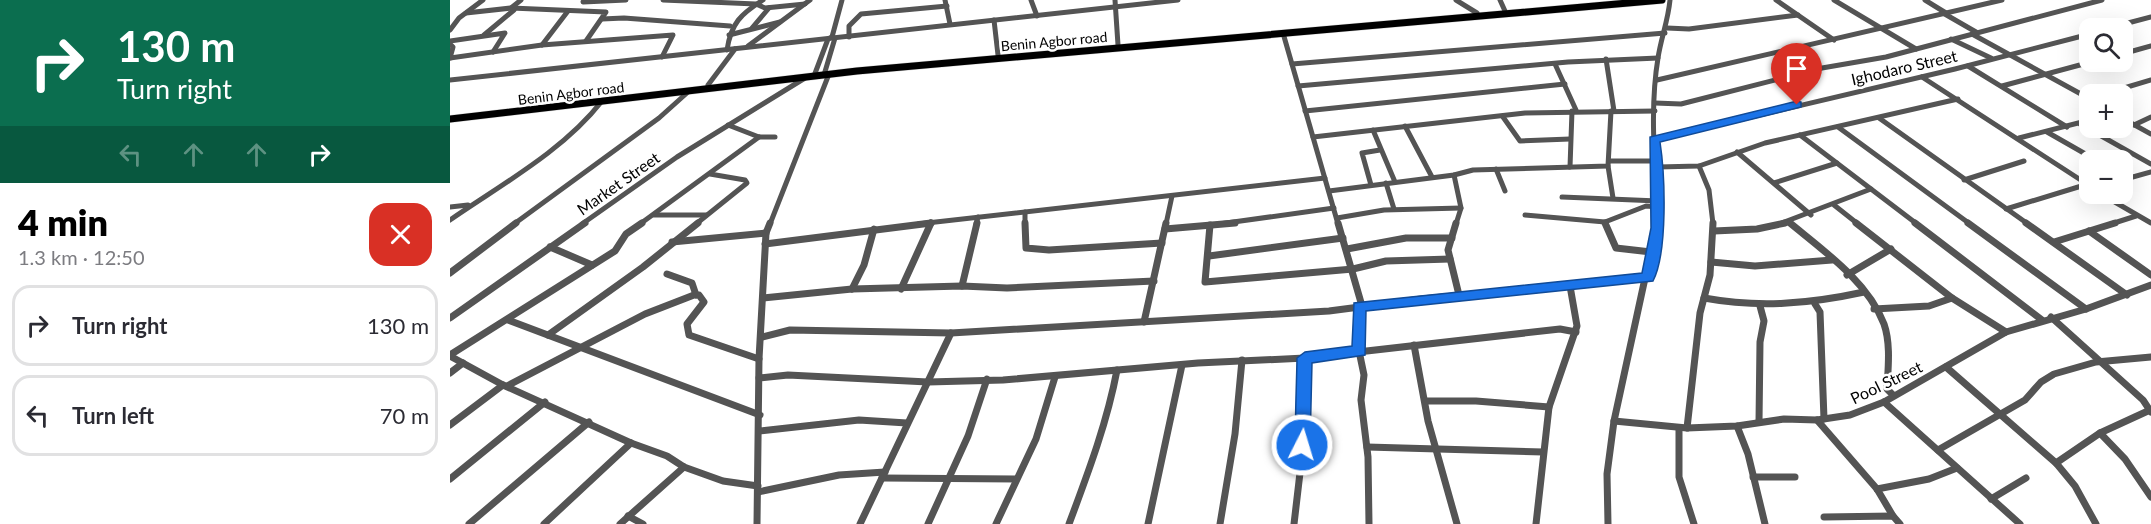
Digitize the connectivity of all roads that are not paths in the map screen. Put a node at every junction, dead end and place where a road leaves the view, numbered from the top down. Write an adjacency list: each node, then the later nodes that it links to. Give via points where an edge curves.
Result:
1 (483, 0): 35 (street)
2 (521, 0): 32 (street)
3 (626, 0): 23 (street)
4 (663, 0): 24 (street)
5 (763, 0): 25 (street)
6 (810, 0): 26 (street)
7 (842, 0): 28 (street)
8 (849, 0): 28 (street)
9 (945, 0): 27 (street)
10 (1031, 0): 39 (street)
11 (1115, 0): 31 (street)
12 (1178, 0): 31 (street)
13 (1456, 0): 36 (street)
14 (1500, 0): 34 (street)
15 (1626, 0): 29 (highway, Benin Agbor road)
16 (1662, 0): 29 (highway, Benin Agbor road)
17 (1670, 0): 51 (street)
18 (1776, 0): 38 (street)
19 (1834, 0): 49 (street)
20 (1925, 0): 37 (street)
21 (2002, 0): 37 (street)
22 (2102, 0): 53 (street)
23 (583, 1): 33 (street)
24 (710, 1): 25 (street)
25 (756, 4): 30 (street); 46 (street)
26 (805, 4): 30 (street); 43 (street)
27 (947, 6): 45 (street); 47 (street, via 861,14)
28 (841, 7): 58 (street)
29 (1565, 7): 34 (highway, Benin Agbor road); 52 (highway, Benin Agbor road)
30 (770, 8): 48 (street)
31 (1117, 8): 39 (street); 64 (street)
32 (512, 9): 33 (street); 35 (street); 54 (street)
33 (571, 11): 41 (street, via 606,12); 63 (street)
34 (1505, 11): 36 (highway, Benin Agbor road)
35 (466, 13): 50 (street)
36 (1476, 13): 64 (highway, Benin Agbor road)
37 (1945, 13): 49 (street); 53 (street)
38 (1798, 15): 51 (street); 60 (street)
39 (1037, 16): 42 (street)
40 (2151, 17): 44 (street)
41 (602, 19): 46 (street); 61 (street)
42 (994, 20): 45 (street); 72 (street)
43 (783, 21): 48 (street); 66 (street)
44 (2133, 22)
45 (950, 24): 56 (street)
46 (730, 26): 55 (street)
47 (849, 27): 56 (street); 58 (street)
48 (752, 28): 55 (street)
49 (1882, 28): 60 (street); 68 (street)
50 (450, 30)
51 (1666, 31): 76 (street); 79 (street)
52 (1283, 33): 79 (street); 83 (highway, Benin Agbor road)
53 (1974, 33): 59 (street); 73 (street)
54 (484, 35): 62 (street); 71 (street, via 505,33)
55 (729, 35): 69 (street)
56 (849, 37): 58 (street)
57 (2079, 37): 73 (street, Ighodaro Street)
58 (833, 38): 66 (street); 83 (street); 85 (street)
59 (1951, 39): 68 (street); 78 (street)
60 (1834, 40): 88 (street)
61 (586, 41): 63 (street); 74 (street, via 674,36)
62 (450, 43): 75 (street)
63 (542, 45): 71 (street)
64 (1118, 45): 72 (highway, Benin Agbor road)
65 (2151, 46): 70 (street)
66 (747, 47): 67 (street)
67 (735, 49): 69 (street); 91 (street)
68 (1916, 49): 99 (street, via 1681,104)
69 (727, 50): 74 (street)
70 (2133, 51)
71 (493, 52): 75 (street)
72 (998, 55): 83 (highway, Benin Agbor road)
73 (2010, 55): 78 (street, Ighodaro Street); 84 (street)
74 (662, 57): 87 (street)
75 (450, 58)
76 (1658, 58): 77 (street); 88 (street)
77 (1606, 59): 80 (street); 102 (street)
78 (1992, 59): 82 (street, Ighodaro Street)
79 (1292, 64): 93 (street)
80 (1555, 64): 90 (street); 93 (street)
81 (2079, 65): 84 (street)
82 (1968, 66): 86 (street, Ighodaro Street); 94 (street)
83 (826, 74): 85 (highway, Benin Agbor road); 182 (street)
84 (2046, 74): 94 (street); 96 (street)
85 (812, 75): 91 (highway, Benin Agbor road); 95 (highway, Benin Agbor road); 109 (street, Market Street)
86 (1922, 76): 97 (street); 124 (street, Ighodaro Street)
87 (450, 80)
88 (1657, 80): 99 (street)
89 (2151, 80): 92 (street)
90 (1565, 84): 100 (street); 101 (street)
91 (708, 85): 107 (highway, Benin Agbor road)
92 (2133, 85)
93 (1298, 86): 100 (street)
94 (2002, 86): 113 (street)
95 (688, 92): 98 (highway, Benin Agbor road); 199 (street, via 659,118)
96 (2079, 93)
97 (1958, 99): 106 (street); 121 (street)
98 (602, 102): 107 (highway, Benin Agbor road); 157 (street, via 554,148)
99 (1655, 103): 103 (street)
100 (1305, 111): 120 (street)
101 (1574, 111): 102 (street); 104 (street); 123 (street)
102 (1612, 111): 103 (street); 130 (street)
103 (1655, 111): 124 (street)
104 (1503, 117): 111 (street); 123 (street, via 1520,141)
105 (2151, 117): 110 (street)
106 (1879, 118): 112 (street); 143 (street)
107 (451, 119)
108 (2079, 124): 113 (street)
109 (729, 125): 118 (street); 189 (street, Market Street)
110 (2134, 125): 116 (street)
111 (1405, 126): 114 (street); 140 (street)
112 (1838, 127): 117 (street); 221 (street)
113 (2067, 127): 115 (street)
114 (1373, 130): 120 (street); 125 (street)
115 (2048, 132): 121 (street); 126 (street)
116 (2151, 134)
117 (1800, 135): 127 (street); 129 (street)
118 (759, 136): 119 (street); 137 (street)
119 (775, 137)
120 (1313, 137): 141 (street)
121 (2019, 138): 142 (street)
122 (2105, 138): 132 (street)
123 (1570, 139): 134 (street)
124 (1654, 140): 131 (street)
125 (1380, 150): 144 (street); 147 (street, via 1362,153)
126 (2079, 150)
127 (1737, 152): 133 (street); 146 (street)
128 (2024, 161): 143 (street)
129 (1837, 163): 146 (street); 149 (street)
130 (1609, 164): 131 (street); 134 (street); 154 (street)
131 (1658, 164): 133 (street); 155 (street)
132 (2151, 164)
133 (1699, 166): 180 (street, via 1708,181)
134 (1570, 167): 135 (street)
135 (1496, 169): 138 (street); 151 (street)
136 (2151, 172): 139 (street)
137 (710, 174): 165 (street); 166 (street, via 747,183)
138 (1454, 175): 140 (street); 161 (street)
139 (2133, 176)
140 (1432, 177): 144 (street)
141 (1325, 178): 150 (street); 152 (street)
142 (2079, 178)
143 (1964, 180): 163 (street)
144 (1395, 182): 145 (street)
145 (1386, 183): 147 (street); 162 (street)
146 (1774, 183): 168 (street)
147 (1371, 185): 150 (street)
148 (2079, 188): 163 (street)
149 (1871, 189): 158 (street); 225 (street)
150 (1329, 191): 160 (street)
151 (1505, 191)
152 (1172, 196): 164 (street); 178 (street)
153 (1562, 197): 154 (street)
154 (1613, 198): 155 (street)
155 (1658, 204): 174 (street); 192 (street)
156 (2117, 204): 169 (street)
157 (468, 205): 159 (street); 172 (street)
158 (1834, 205): 168 (street); 191 (street)
159 (450, 207)
160 (1334, 208): 171 (street); 177 (street)
161 (1461, 208): 162 (street); 184 (street)
162 (1394, 209): 171 (street)
163 (2006, 209): 186 (street)
164 (1025, 212): 170 (street); 187 (street, via 1026,248)
165 (654, 215): 166 (street); 197 (street, via 626,234 615,251)
166 (706, 215): 185 (street)
167 (1525, 215): 174 (street)
168 (1810, 215): 175 (street)
169 (2136, 216): 176 (street); 181 (street)
170 (978, 217): 173 (street); 206 (street)
171 (1337, 218): 183 (street)
172 (450, 220)
173 (931, 222): 179 (street); 209 (street)
174 (1605, 222): 192 (street, via 1616,248)
175 (1790, 223): 180 (street, via 1744,232); 195 (street)
176 (2151, 223)
177 (1210, 225): 178 (street); 193 (street)
178 (1165, 228): 187 (street)
179 (874, 229): 188 (street); 208 (street, via 864,265)
180 (1714, 231): 196 (street)
181 (2089, 231): 186 (street); 202 (street)
182 (766, 233): 185 (street); 188 (street)
183 (1343, 238): 190 (street); 193 (street)
184 (1452, 238): 190 (street, via 1406,238); 194 (street)
185 (672, 242): 230 (street, via 580,315)
186 (2054, 242): 213 (street)
187 (1162, 243): 204 (street)
188 (765, 244): 214 (street)
189 (550, 247): 197 (street); 223 (street, Market Street)
190 (1347, 249): 198 (street)
191 (1892, 249): 201 (street); 216 (street)
192 (1651, 252): 203 (street)
193 (1209, 256): 198 (street, via 1205,282)
194 (1450, 259): 198 (street, via 1386,261); 212 (street)
195 (1832, 260): 196 (street, via 1747,266); 201 (street)
196 (1711, 262): 215 (street)
197 (592, 265): 224 (street)
198 (1353, 269): 219 (street)
199 (450, 273)
200 (667, 274): 211 (street, via 692,283)
201 (1847, 275): 210 (street)
202 (2151, 275)
203 (1648, 278): 207 (street); 262 (street)
204 (1154, 281): 206 (street, via 1007,288); 226 (street)
205 (2151, 285): 213 (street, Pool Street)
206 (962, 286): 209 (street)
207 (1570, 286): 212 (street); 227 (street)
208 (852, 289): 209 (street); 214 (street)
209 (901, 289)
210 (1864, 292): 217 (street); 220 (street)
211 (696, 295): 233 (street, via 645,314); 238 (street, via 704,302 687,324 689,335)
212 (1459, 295): 219 (street)
213 (2127, 295): 221 (street, Pool Street)
214 (763, 298): 231 (street)
215 (1704, 298): 218 (street, via 1737,306); 268 (street)
216 (1952, 298): 220 (street, via 1929,306); 228 (street)
217 (1815, 304): 218 (street); 261 (street, via 1820,312)
218 (1760, 306): 264 (street, via 1764,321)
219 (1361, 307): 226 (street); 234 (street)
220 (1874, 309): 251 (street, via 1887,340 1887,389)
221 (2086, 309): 222 (street, Pool Street)
222 (2050, 317): 225 (street, Pool Street); 240 (street)
223 (450, 318)
224 (508, 320): 230 (street); 235 (street)
225 (2042, 320): 228 (street, Pool Street)
226 (1144, 322): 229 (street)
227 (1576, 332): 232 (street, via 1560,329); 257 (street)
228 (2006, 332): 243 (street, Pool Street)
229 (951, 333): 231 (street, via 790,330); 249 (street)
230 (548, 335): 233 (street)
231 (762, 337): 238 (street)
232 (1414, 345): 234 (street); 253 (street)
233 (581, 349): 250 (street); 260 (street)
234 (1359, 351): 237 (street); 272 (street)
235 (450, 356): 241 (street)
236 (2151, 357): 240 (street)
237 (1305, 358): 239 (street); 304 (street, via 1305,430)
238 (759, 359): 247 (street)
239 (1242, 360): 242 (street); 303 (street)
240 (2100, 360): 252 (street); 259 (street, via 2053,375 2023,401)
241 (464, 363): 245 (street); 250 (street)
242 (1182, 365): 244 (street); 302 (street)
243 (1946, 368): 251 (street, Pool Street); 259 (street)
244 (1117, 370): 246 (street); 301 (street, via 1096,452)
245 (450, 374)
246 (1055, 377): 248 (street); 284 (street, via 1036,439)
247 (759, 378): 249 (street, via 836,375); 260 (street)
248 (987, 379): 249 (street); 283 (street, via 968,436)
249 (928, 382): 265 (street)
250 (505, 386): 255 (street); 266 (street)
251 (1893, 395): 256 (street, Pool Street)
252 (2142, 400): 254 (street); 258 (street)
253 (1425, 401): 257 (street); 273 (street)
254 (2151, 401)
255 (545, 402): 263 (street); 285 (street)
256 (1884, 402): 261 (street, Pool Street, via 1850,415); 274 (street)
257 (1549, 407): 275 (street)
258 (2150, 411): 270 (street)
259 (2000, 412): 274 (street); 276 (street)
260 (760, 415): 269 (street)
261 (1820, 419): 264 (street, Pool Street); 287 (street)
262 (1614, 421): 268 (street, Pool Street); 308 (street, via 1607,474)
263 (589, 422): 271 (street); 293 (street)
264 (1759, 422): 267 (street, Pool Street)
265 (907, 423): 269 (street, via 859,420); 279 (street)
266 (450, 425)
267 (1737, 426): 268 (street, Pool Street); 280 (street)
268 (1683, 428): 309 (street, via 1679,477)
269 (759, 431): 286 (street)
270 (2100, 433): 276 (street); 288 (street, via 2125,459)
271 (630, 443): 277 (street, via 667,456); 294 (street)
272 (1367, 447): 273 (street); 305 (street)
273 (1436, 449): 275 (street); 306 (street)
274 (1938, 450): 278 (street)
275 (1543, 452): 307 (street)
276 (2056, 463): 313 (street, via 2075,486)
277 (684, 467): 286 (street); 290 (street)
278 (1957, 468): 287 (street, via 1929,479); 289 (street)
279 (883, 475): 283 (street); 286 (street, via 839,475); 298 (street)
280 (1753, 477): 281 (street); 310 (street)
281 (1795, 477)
282 (2026, 478): 289 (street)
283 (948, 479): 284 (street); 299 (street)
284 (1016, 479): 300 (street)
285 (450, 480)
286 (758, 489): 297 (street)
287 (1877, 489): 291 (street)
288 (2151, 497)
289 (1991, 499): 312 (street)
290 (628, 516): 295 (street); 296 (street)
291 (1893, 516): 292 (street); 311 (street)
292 (1824, 517)
293 (469, 524)
294 (544, 524)
295 (620, 524)
296 (643, 524)
297 (757, 524)
298 (860, 524)
299 (928, 524)
300 (996, 524)
301 (1069, 524)
302 (1148, 524)
303 (1220, 524)
304 (1294, 524)
305 (1369, 524)
306 (1457, 524)
307 (1536, 524)
308 (1608, 524)
309 (1694, 524)
310 (1765, 524)
311 (1900, 524)
312 (2020, 524)
313 (2096, 524)

